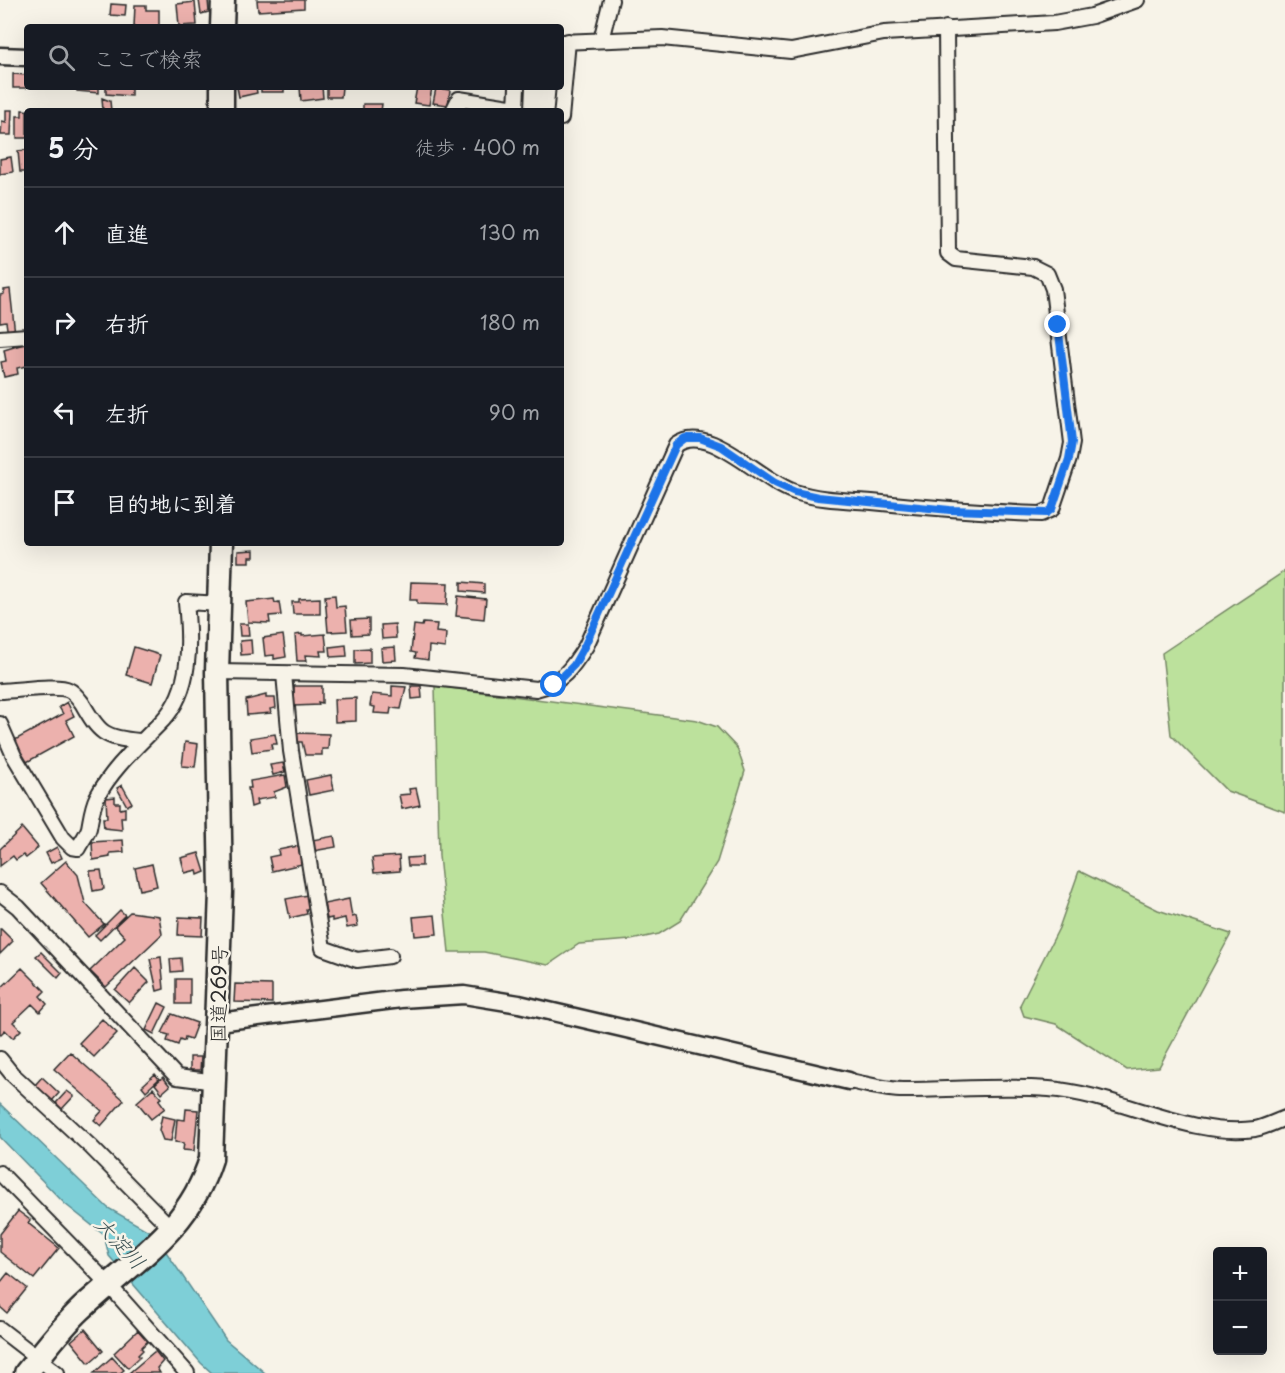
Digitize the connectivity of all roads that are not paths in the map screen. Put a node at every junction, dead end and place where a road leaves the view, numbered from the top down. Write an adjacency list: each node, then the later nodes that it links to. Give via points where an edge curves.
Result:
1 (223, 0): 4 (highway)
2 (610, 0): 6 (street)
3 (1137, 0): 5 (street, via 1092,16 1054,23)
4 (222, 24)
5 (946, 28): 6 (street, via 884,33 791,51 662,38); 24 (street, via 948,253 956,259 1033,267 1047,274 1053,289 1072,442 1052,509 1041,514 950,510 818,497 775,483 721,446 700,438 685,438 676,445 585,645 574,665 554,685 536,689 404,675)
6 (601, 40): 7 (street)
7 (565, 41): 10 (street)
8 (0, 56): 9 (street)
9 (24, 57)
10 (564, 60)
11 (222, 90): 14 (highway)
12 (517, 90): 16 (street)
13 (562, 90): 18 (street)
14 (222, 108)
15 (454, 108): 17 (street, via 459,99)
16 (516, 108)
17 (516, 108)
18 (562, 108)
19 (24, 336): 20 (street)
20 (0, 338)
21 (221, 546): 22 (highway, 国道269号)
22 (221, 604): 23 (highway, 国道269号); 27 (street, via 186,602 187,666 176,700 164,719)
23 (217, 672): 24 (street); 30 (highway, 国道269号)
24 (284, 674): 29 (street, via 291,751 322,948 357,960)
25 (0, 690): 27 (street, via 70,690 106,735)
26 (0, 724): 27 (street, via 14,756 63,838 78,848 88,830 97,797)
27 (139, 741)
28 (0, 893): 33 (street, via 18,907 177,1077)
29 (390, 956)
30 (218, 1022): 32 (street, via 464,995 519,1004); 33 (highway, 国道269号)
31 (0, 1059): 36 (street, via 91,1147)
32 (849, 1081): 34 (street, via 900,1090 1051,1089 1100,1097 1199,1125 1233,1129 1256,1129)
33 (216, 1082): 36 (highway, 国道269号, via 211,1159 192,1205)
34 (1285, 1118)
35 (0, 1173): 37 (street)
36 (169, 1232): 37 (highway, 国道269号)
37 (112, 1282): 39 (highway, 国道269号, via 58,1332); 41 (street)
38 (0, 1329): 39 (street)
39 (32, 1365): 40 (street)
40 (57, 1373)
41 (188, 1373)

